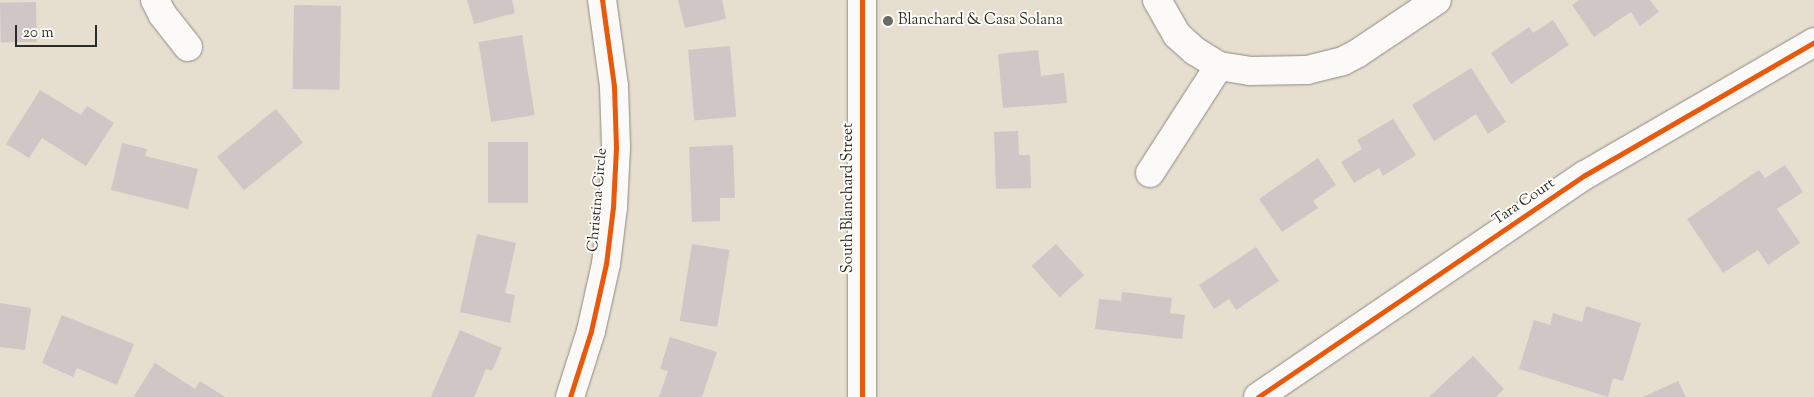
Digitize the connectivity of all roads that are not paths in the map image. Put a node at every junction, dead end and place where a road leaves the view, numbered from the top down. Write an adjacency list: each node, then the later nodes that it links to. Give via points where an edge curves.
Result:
1 (155, 0): 7 (street)
2 (602, 0): 10 (street, Christina Circle, via 614,86 616,147 613,207 606,264 591,330)
3 (862, 0): 11 (street, South Blanchard Street)
4 (1157, 0): 8 (street, via 1177,35)
5 (1437, 0): 8 (street, via 1358,54 1327,66 1307,70 1250,71)
6 (1814, 42): 12 (street, Tara Court, via 1586,175)
7 (188, 47)
8 (1219, 66): 9 (street)
9 (1150, 173)
10 (570, 397)
11 (862, 397)
12 (1258, 397)

